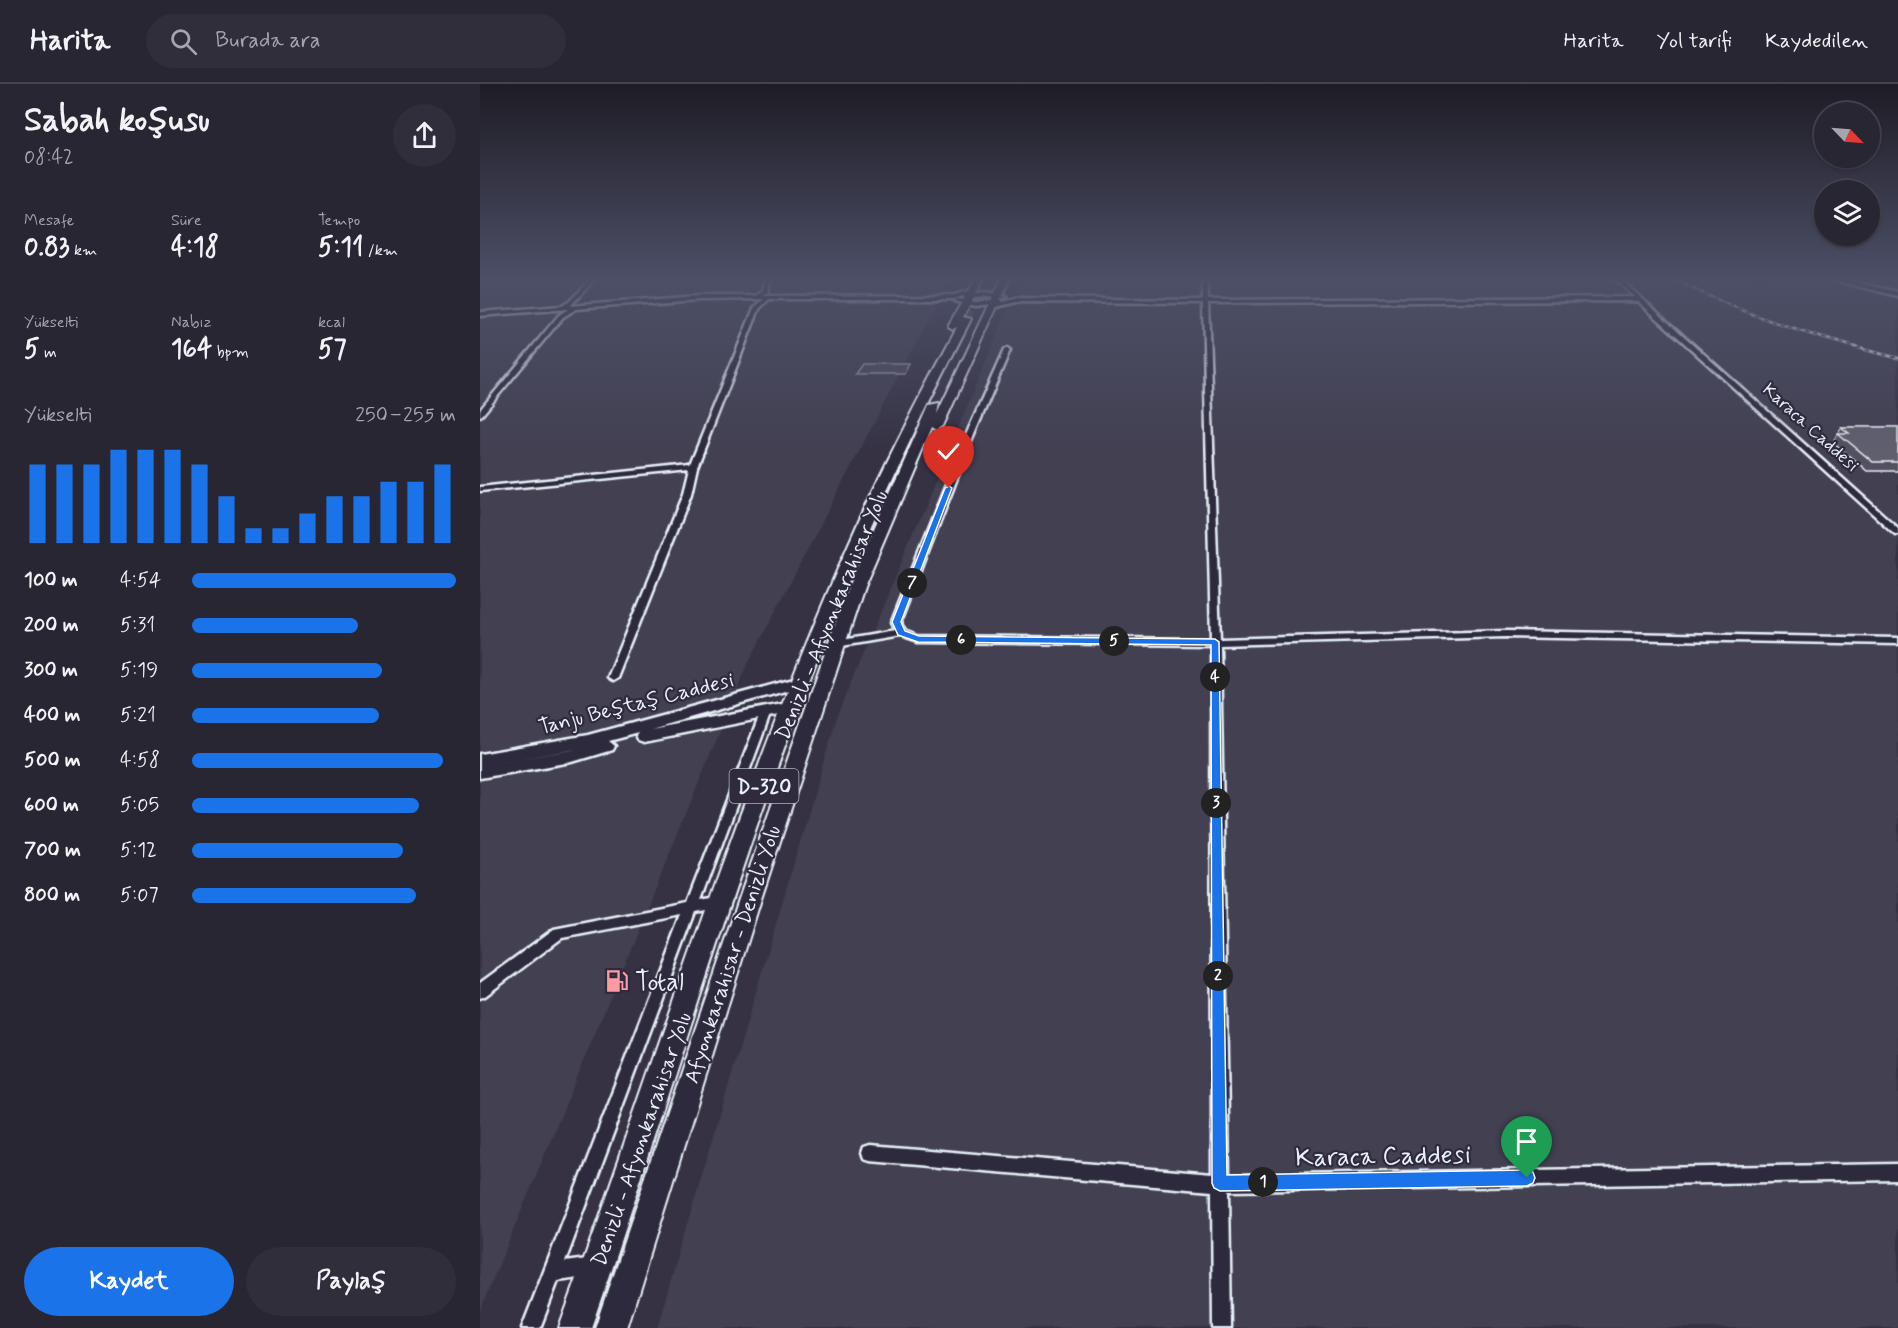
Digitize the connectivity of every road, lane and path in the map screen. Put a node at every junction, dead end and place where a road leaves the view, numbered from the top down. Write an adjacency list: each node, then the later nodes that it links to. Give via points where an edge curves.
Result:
1 (542, 336): 7 (street)
2 (743, 336): 8 (street)
3 (961, 336): 11 (highway, Denizli - Afyonkarahisar Yolu / D-320, via 910,426)
4 (1207, 336): 14 (street)
5 (1682, 336): 10 (street, Karaca Caddesi)
6 (1007, 350): 12 (street, via 896,622)
7 (480, 414)
8 (693, 467): 9 (street); 16 (street, via 687,494)
9 (480, 489)
10 (1898, 532)
11 (858, 560): 15 (highway, Afyonkarahisar - Denizli Yolu / D-320); 17 (highway, Denizli - Afyonkarahisar Yolu / D-320)
12 (901, 633): 14 (street, via 918,639); 15 (street)
13 (1898, 641): 14 (street, via 1506,634)
14 (1215, 642): 27 (street)
15 (836, 644): 32 (highway, Afyonkarahisar - Denizli Yolu / D-320)
16 (613, 678)
17 (801, 682): 18 (highway, Denizli - Afyonkarahisar Yolu / D-320); 20 (street, Tanju Beştaş Caddesi, via 588,741)
18 (793, 706): 19 (street, Tanju Beştaş Caddesi); 22 (highway, Denizli - Afyonkarahisar Yolu / D-320)
19 (766, 712): 21 (street, Tanju Beştaş Caddesi, via 654,734 572,756); 23 (street)
20 (480, 760)
21 (480, 772)
22 (722, 902): 23 (street); 28 (highway, Denizli - Afyonkarahisar Yolu / D-320)
23 (690, 908): 24 (street, via 559,933); 29 (street)
24 (480, 991)
25 (870, 1153): 27 (street, Karaca Caddesi)
26 (1898, 1172): 27 (street, Karaca Caddesi)
27 (1220, 1183): 33 (street)
28 (597, 1267): 29 (street); 31 (highway, Denizli - Afyonkarahisar Yolu / D-320)
29 (552, 1273): 30 (street)
30 (531, 1328)
31 (575, 1328)
32 (611, 1328)
33 (1222, 1328)

